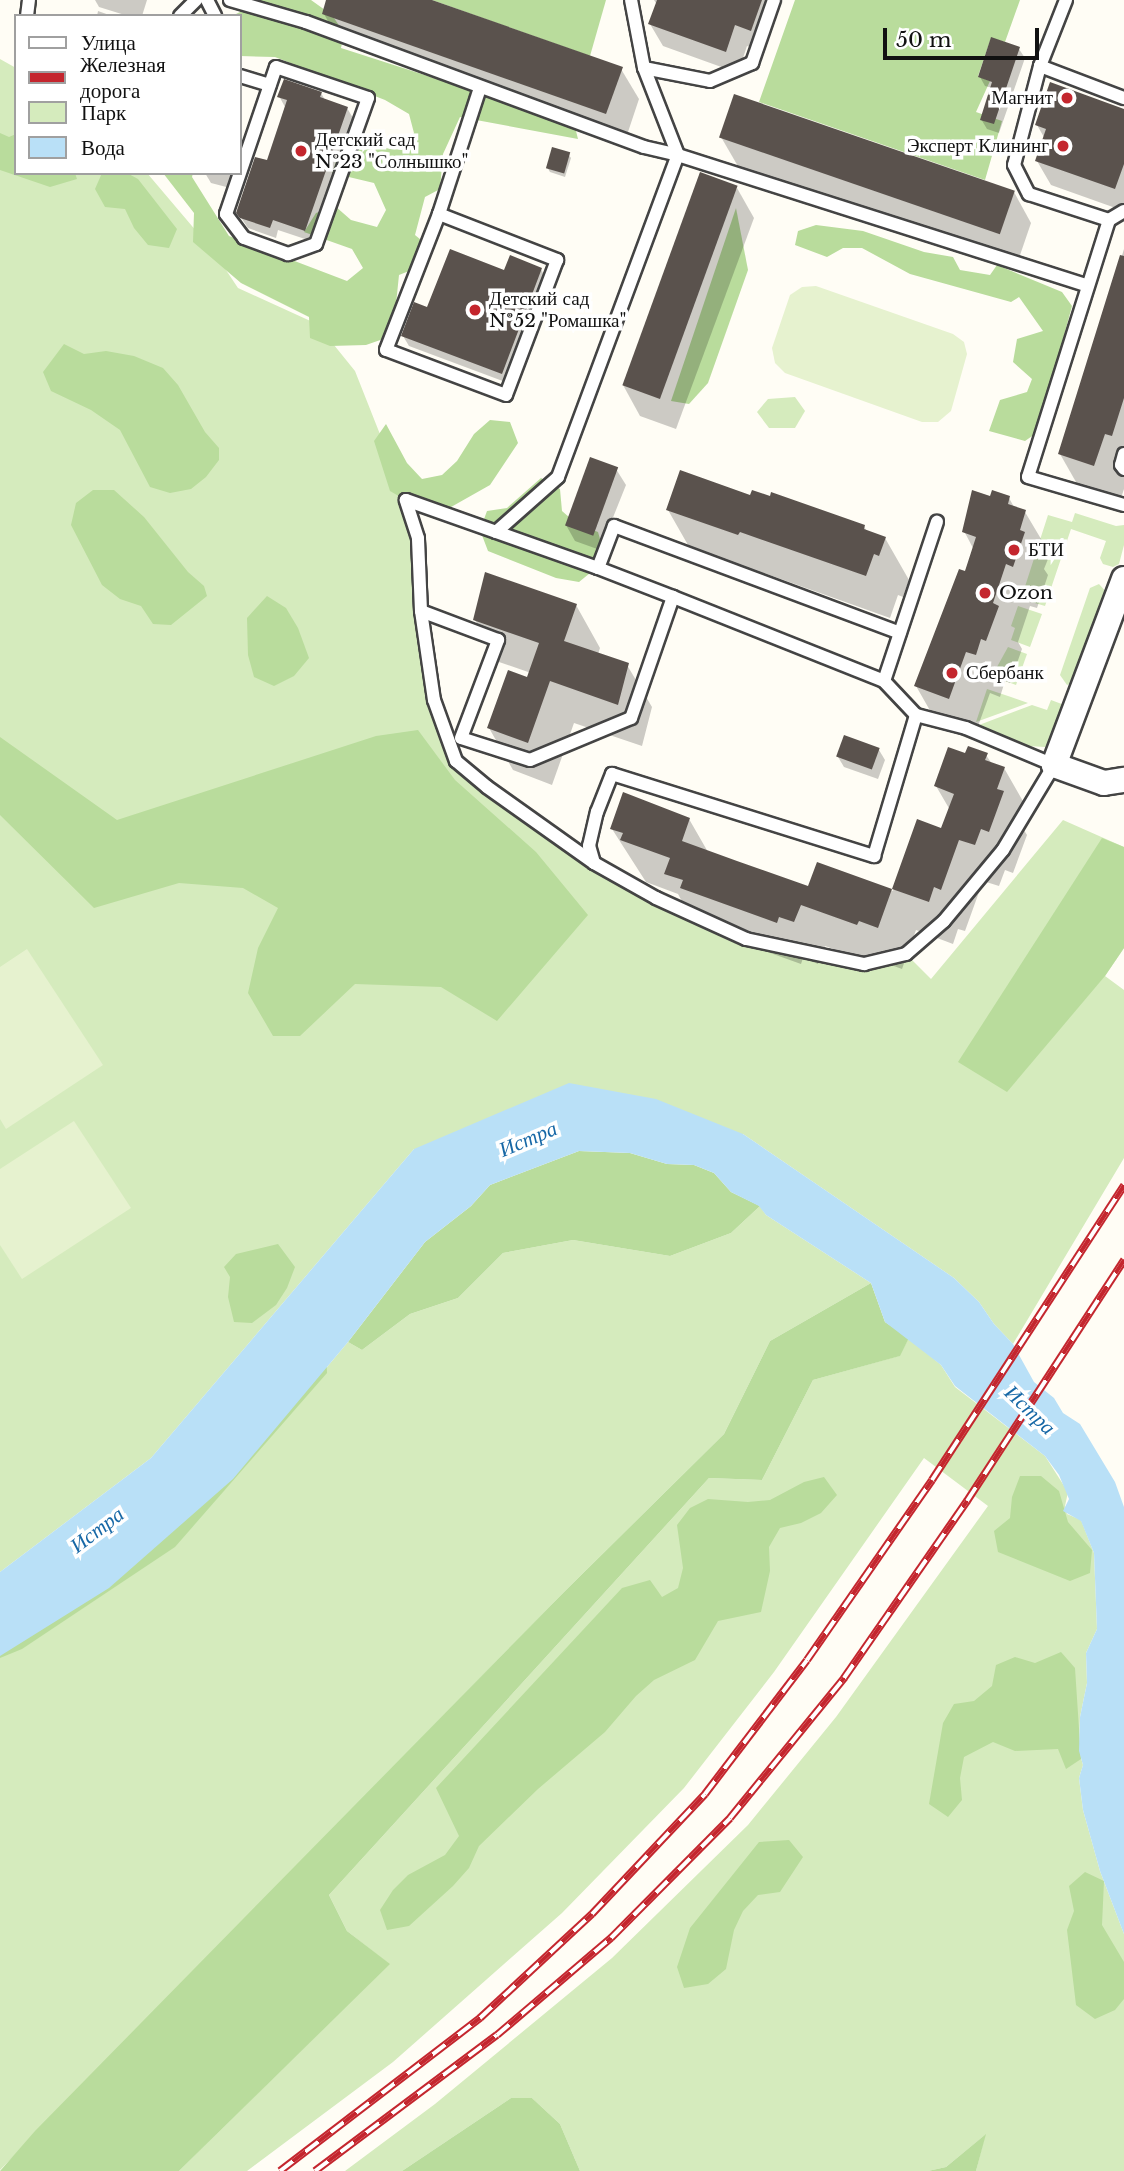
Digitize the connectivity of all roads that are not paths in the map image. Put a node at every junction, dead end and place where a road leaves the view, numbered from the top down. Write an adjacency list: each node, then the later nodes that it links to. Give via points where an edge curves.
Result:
1 (196, 0): 6 (lane)
2 (230, 0): 11 (lane, via 306,22)
3 (631, 0): 8 (lane)
4 (774, 0): 8 (lane, via 752,64 710,81)
5 (1066, 0): 7 (lane)
6 (182, 14)
7 (1041, 66): 12 (lane); 18 (lane, via 1014,165 1029,194)
8 (644, 68): 13 (lane)
9 (242, 76): 10 (lane)
10 (270, 85): 14 (lane); 15 (lane, via 276,66 368,98 316,244 288,254 244,238 226,214)
11 (480, 88): 13 (lane, via 643,147); 17 (lane)
12 (1124, 98)
13 (678, 155): 19 (lane); 24 (lane, via 558,477)
14 (242, 167)
15 (239, 175)
16 (1124, 211): 18 (lane)
17 (439, 214): 17 (lane, via 386,350 506,395 557,260)
18 (1109, 220): 19 (lane)
19 (1088, 286): 22 (lane, via 1027,477)
20 (1124, 454): 21 (lane)
21 (1124, 469)
22 (1124, 505)
23 (937, 522): 29 (lane)
24 (496, 532): 25 (lane); 28 (lane, via 406,500 418,538)
25 (598, 568): 27 (lane); 29 (lane, via 614,526)
26 (1124, 579): 34 (street)
27 (673, 597): 30 (lane); 32 (lane, via 631,718 530,760)
28 (421, 611): 32 (lane, via 498,640); 33 (lane, via 434,700)
29 (900, 633): 30 (lane)
30 (884, 681): 31 (lane)
31 (916, 715): 34 (lane, via 966,728); 36 (lane, via 874,856 612,774 589,846)
32 (461, 738): 33 (lane)
33 (456, 761): 36 (lane)
34 (1054, 765): 35 (street, via 1104,783); 36 (lane, via 1003,850 944,921 906,954 864,964 746,939 656,898)
35 (1124, 779)
36 (594, 863)

